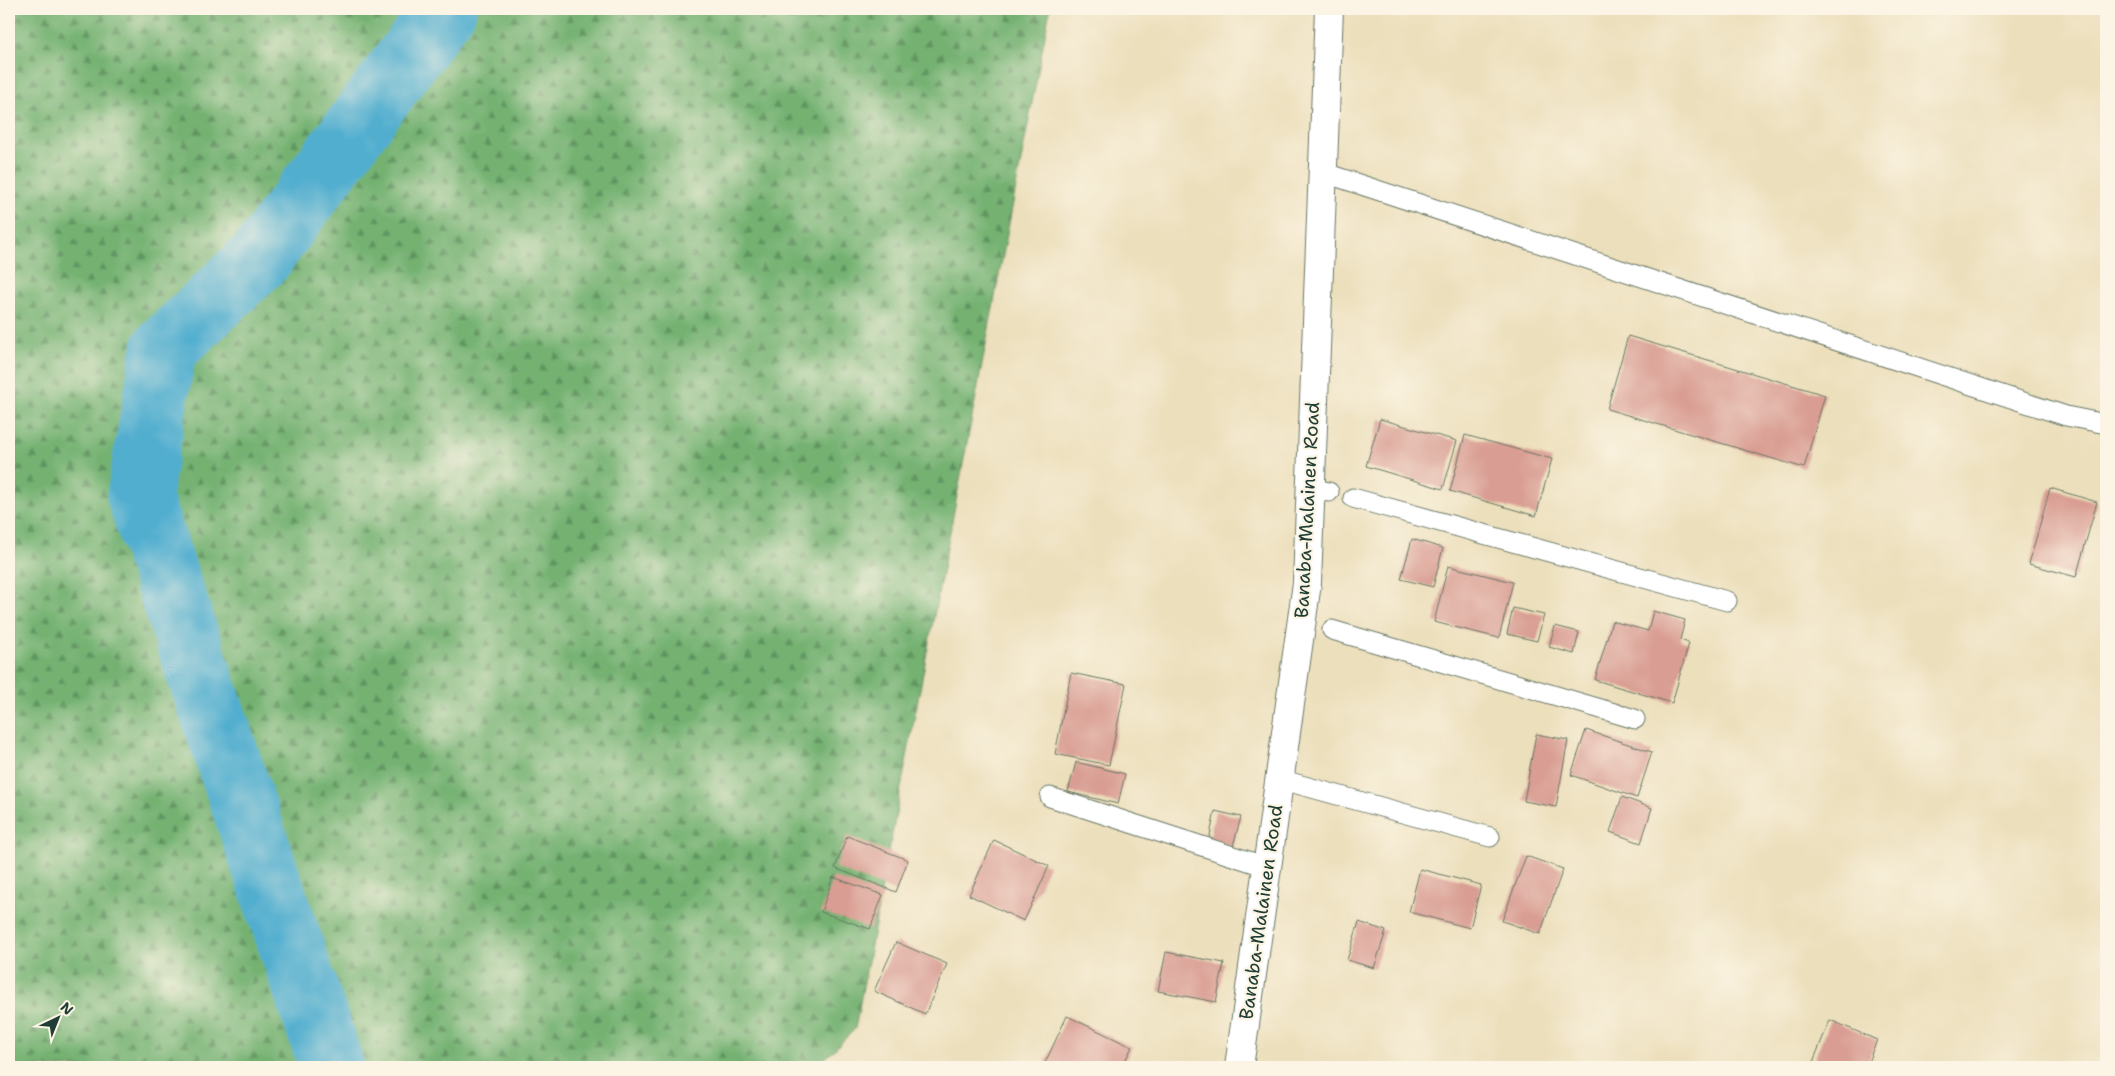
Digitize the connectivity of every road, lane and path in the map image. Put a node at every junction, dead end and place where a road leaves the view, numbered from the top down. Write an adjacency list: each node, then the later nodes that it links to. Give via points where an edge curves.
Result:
1 (1329, 9): 2 (street, Banaba-Malainen Road)
2 (1322, 172): 3 (lane, via 2066,416); 6 (street, Banaba-Malainen Road, via 1319,490 1307,583)
3 (2106, 424)
4 (1352, 498): 5 (lane)
5 (1727, 601)
6 (1316, 625): 7 (lane); 8 (street, Banaba-Malainen Road)
7 (1635, 719)
8 (1279, 779): 10 (lane); 11 (street, Banaba-Malainen Road)
9 (1050, 797): 11 (lane)
10 (1490, 837)
11 (1267, 867): 12 (street, Banaba-Malainen Road)
12 (1240, 1067)

